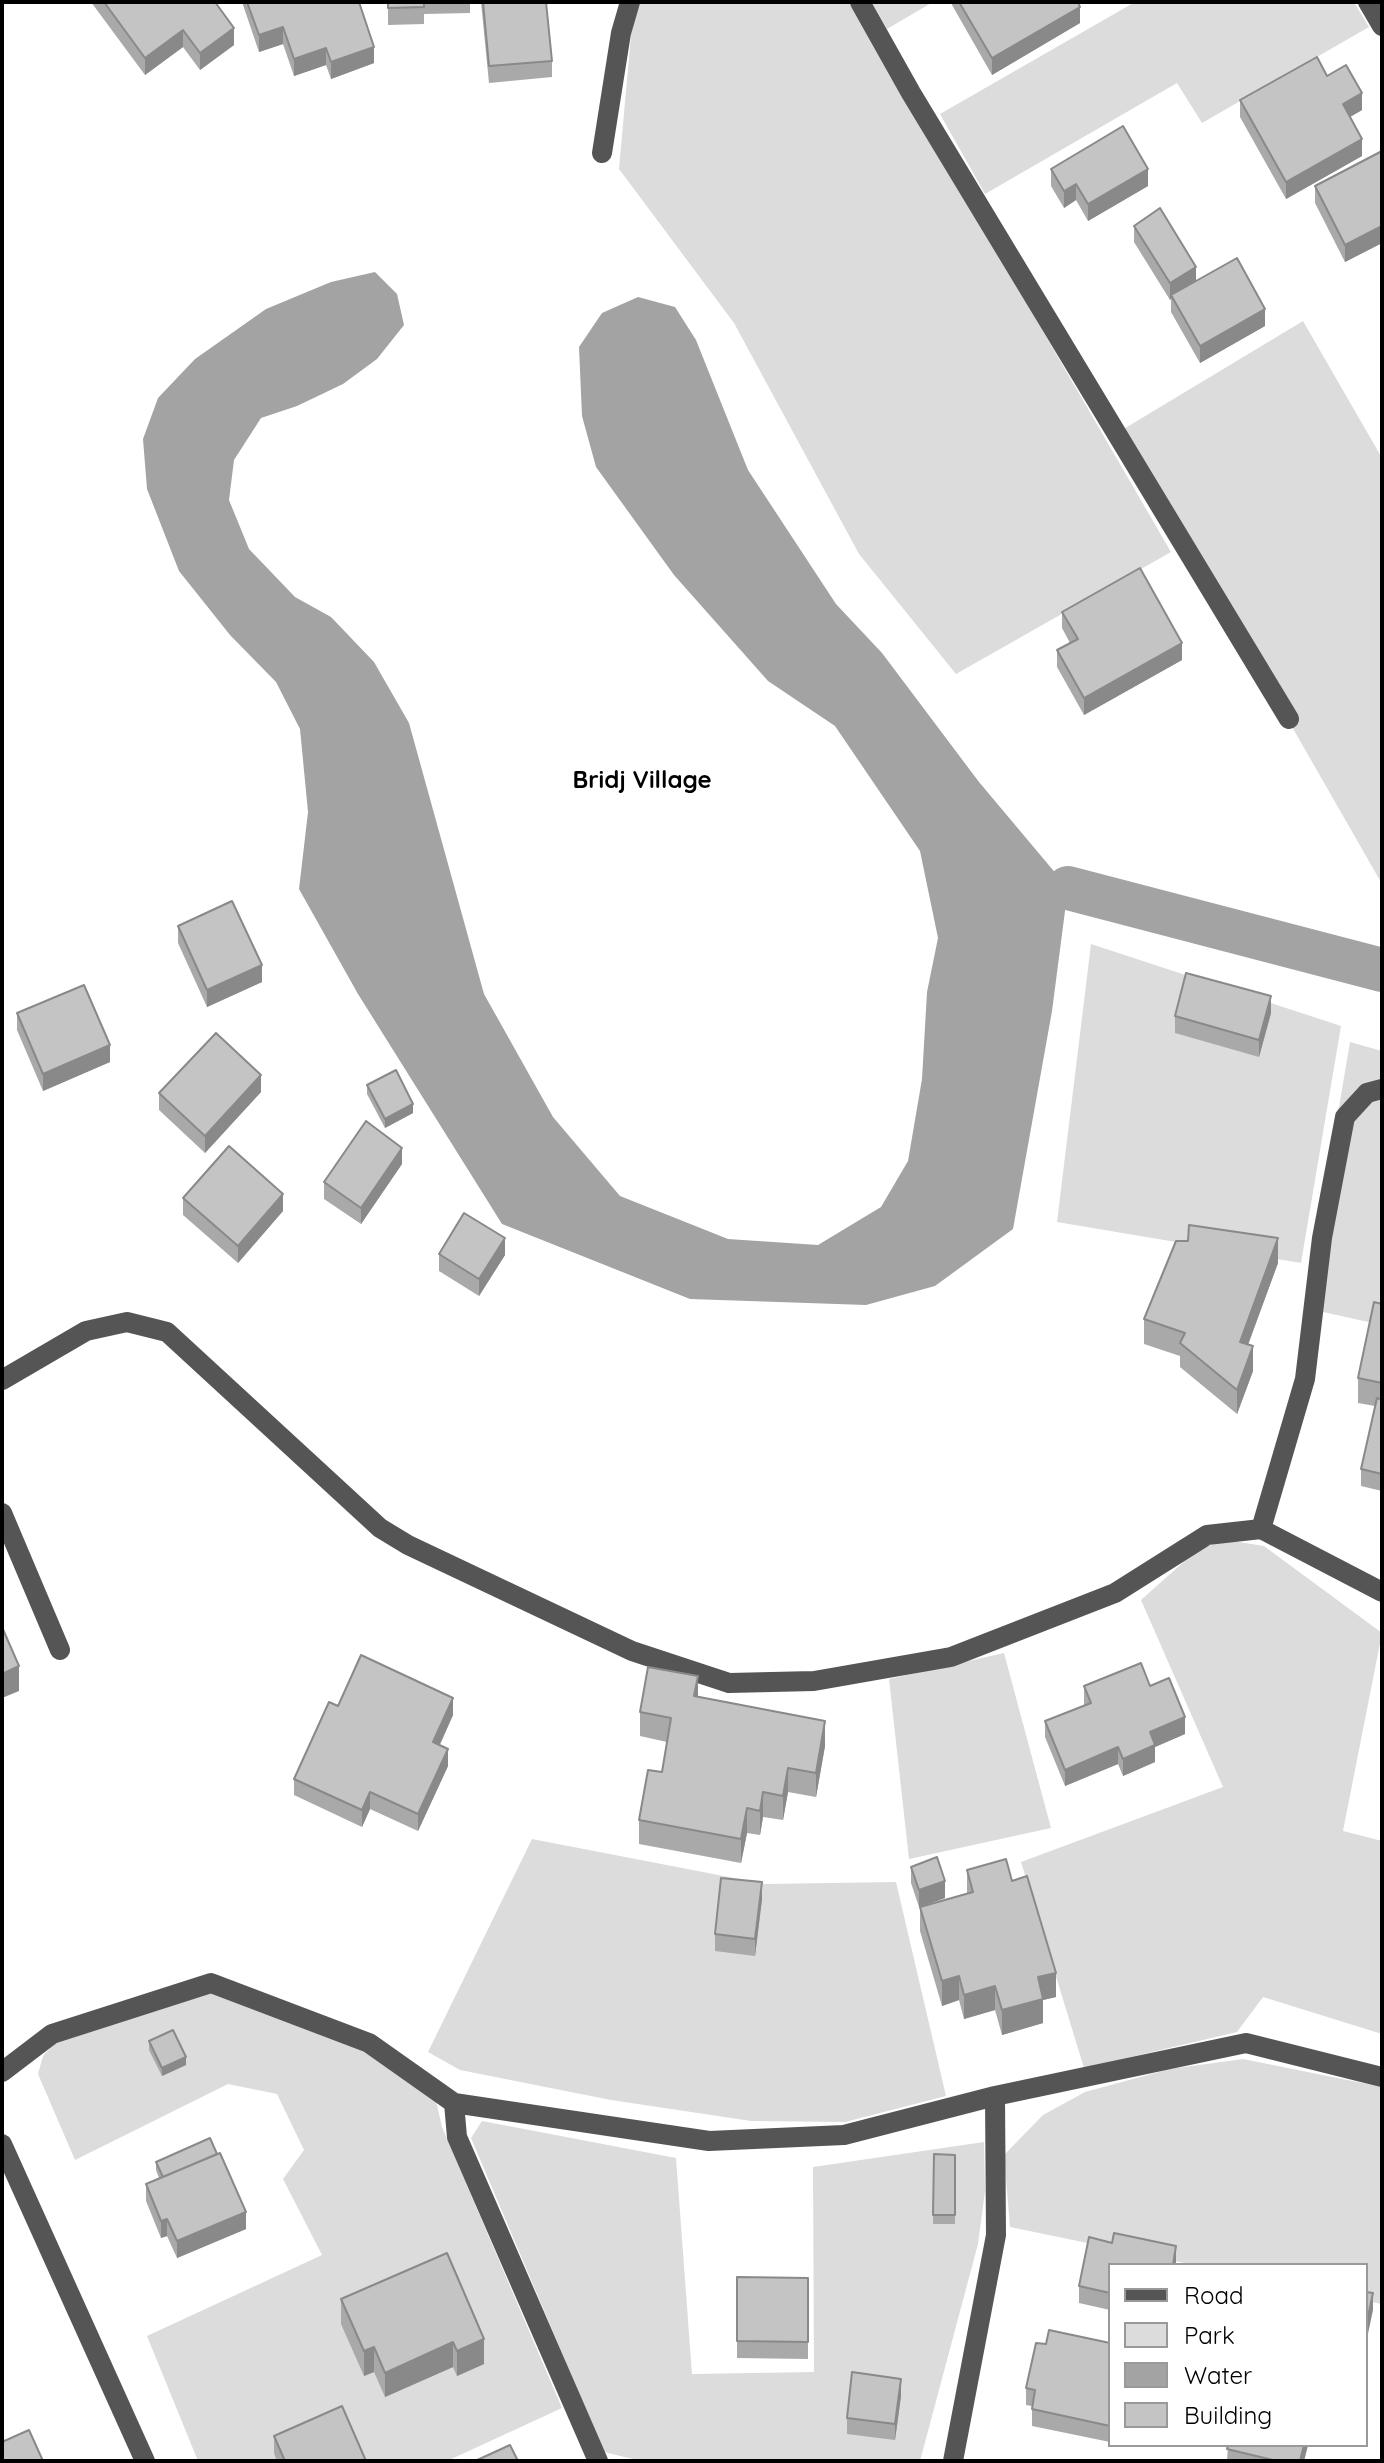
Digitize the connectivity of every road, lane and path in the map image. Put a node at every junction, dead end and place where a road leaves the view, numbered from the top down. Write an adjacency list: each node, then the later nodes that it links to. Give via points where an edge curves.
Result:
1 (630, 2): 5 (street)
2 (860, 2): 6 (street)
3 (1368, 2): 4 (street)
4 (1382, 26)
5 (602, 153)
6 (1289, 719)
7 (1382, 1089): 10 (street, via 1367,1093 1345,1117 1322,1238 1305,1379)
8 (2, 1380): 10 (street, via 86,1331 127,1322 167,1332 380,1528 632,1651 729,1683 814,1681 951,1657 1115,1593 1207,1535)
9 (2, 1513): 12 (street)
10 (1261, 1529): 11 (street)
11 (1382, 1592)
12 (60, 1650)
13 (2, 2072): 16 (street, via 52,2034 211,1983 369,2043)
14 (1382, 2077): 15 (street, via 1246,2043)
15 (995, 2096): 16 (street, via 844,2135 709,2141); 20 (street, via 996,2235)
16 (454, 2103): 19 (street, via 457,2137)
17 (2, 2144): 18 (street)
18 (145, 2461)
19 (598, 2461)
20 (953, 2461)

